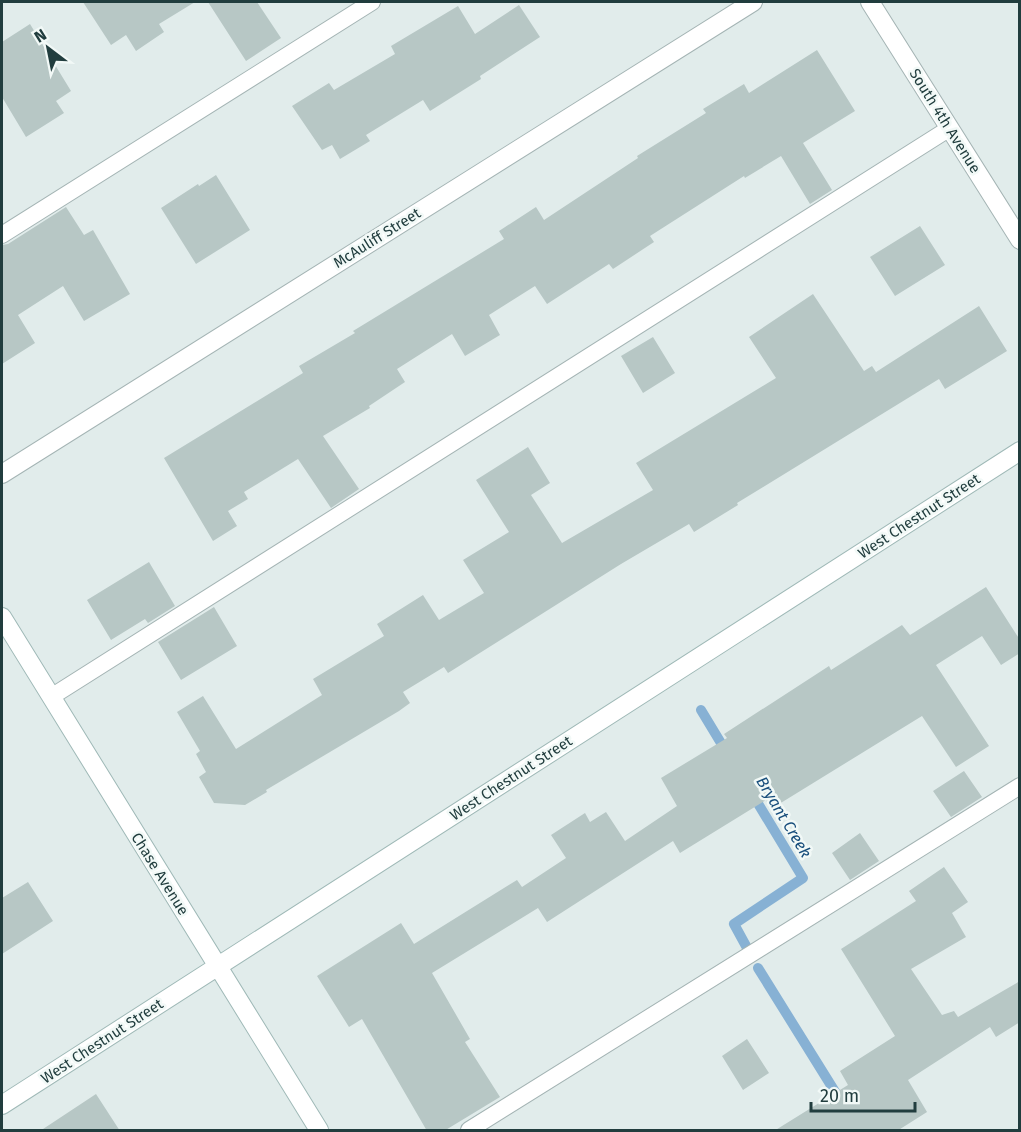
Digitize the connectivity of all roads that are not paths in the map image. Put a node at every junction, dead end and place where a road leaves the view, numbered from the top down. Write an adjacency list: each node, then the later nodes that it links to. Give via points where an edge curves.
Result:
1 (372, 2): 5 (lane)
2 (753, 2): 8 (street, McAuliff Street)
3 (870, 2): 4 (street, South 4th Avenue)
4 (950, 128): 6 (street, South 4th Avenue); 10 (lane)
5 (2, 235)
6 (1020, 240)
7 (1020, 451): 12 (street, West Chestnut Street)
8 (2, 474)
9 (2, 617): 10 (street, Chase Avenue)
10 (51, 697): 12 (street, Chase Avenue)
11 (1020, 786): 15 (lane)
12 (217, 967): 13 (street, West Chestnut Street); 14 (street, Chase Avenue)
13 (2, 1105)
14 (319, 1131)
15 (469, 1131)

